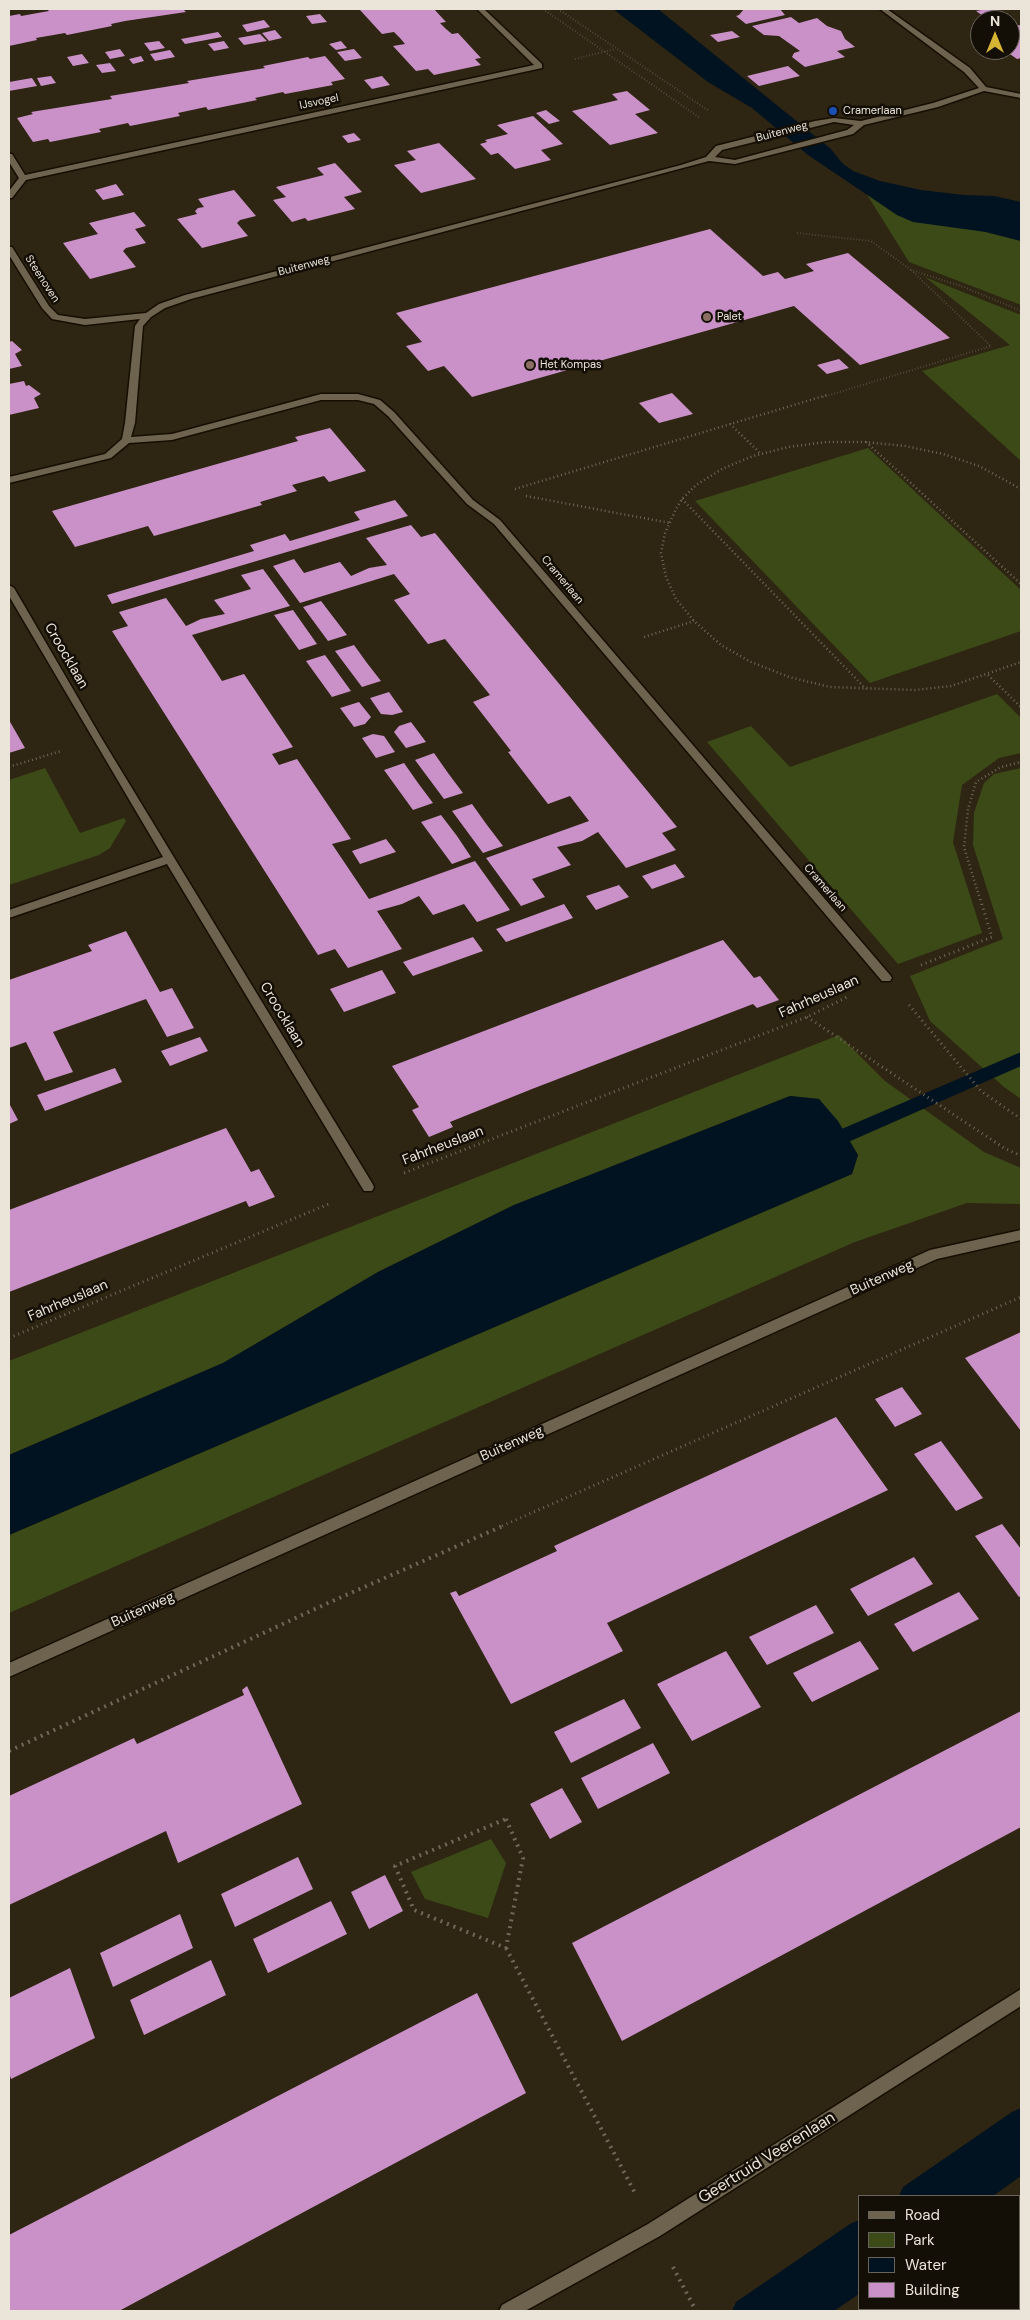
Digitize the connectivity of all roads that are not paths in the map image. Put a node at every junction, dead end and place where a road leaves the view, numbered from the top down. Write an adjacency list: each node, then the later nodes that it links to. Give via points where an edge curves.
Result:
1 (480, 9): 8 (street, IJsvogel, via 539,66)
2 (883, 9): 3 (street, via 967,70)
3 (984, 89): 4 (street, Buitenweg); 5 (street, Buitenweg, via 935,105)
4 (1021, 96)
5 (860, 122): 7 (street, Buitenweg, via 850,132 735,162); 7 (street, Buitenweg, via 834,120 815,123 719,148)
6 (9, 156): 8 (street)
7 (709, 159): 11 (street, Buitenweg, via 188,297)
8 (23, 178): 9 (street)
9 (9, 196)
10 (9, 249): 11 (street, Steenoven, via 55,317 85,322)
11 (148, 314): 12 (street, via 139,326)
12 (126, 440): 13 (street, via 108,456); 17 (street, Cramerlaan, via 172,437 321,397 358,397 377,402 470,502 497,522)
13 (9, 480)
14 (9, 588): 15 (street, Croocklaan)
15 (170, 859): 16 (street); 18 (street, Croocklaan)
16 (9, 914)
17 (886, 978)
18 (368, 1188)
19 (1021, 1234): 20 (street, Buitenweg, via 935,1254)
20 (9, 1670)
21 (1021, 1997): 22 (street, Geertruid Veerenlaan, via 654,2230)
22 (508, 2311)

